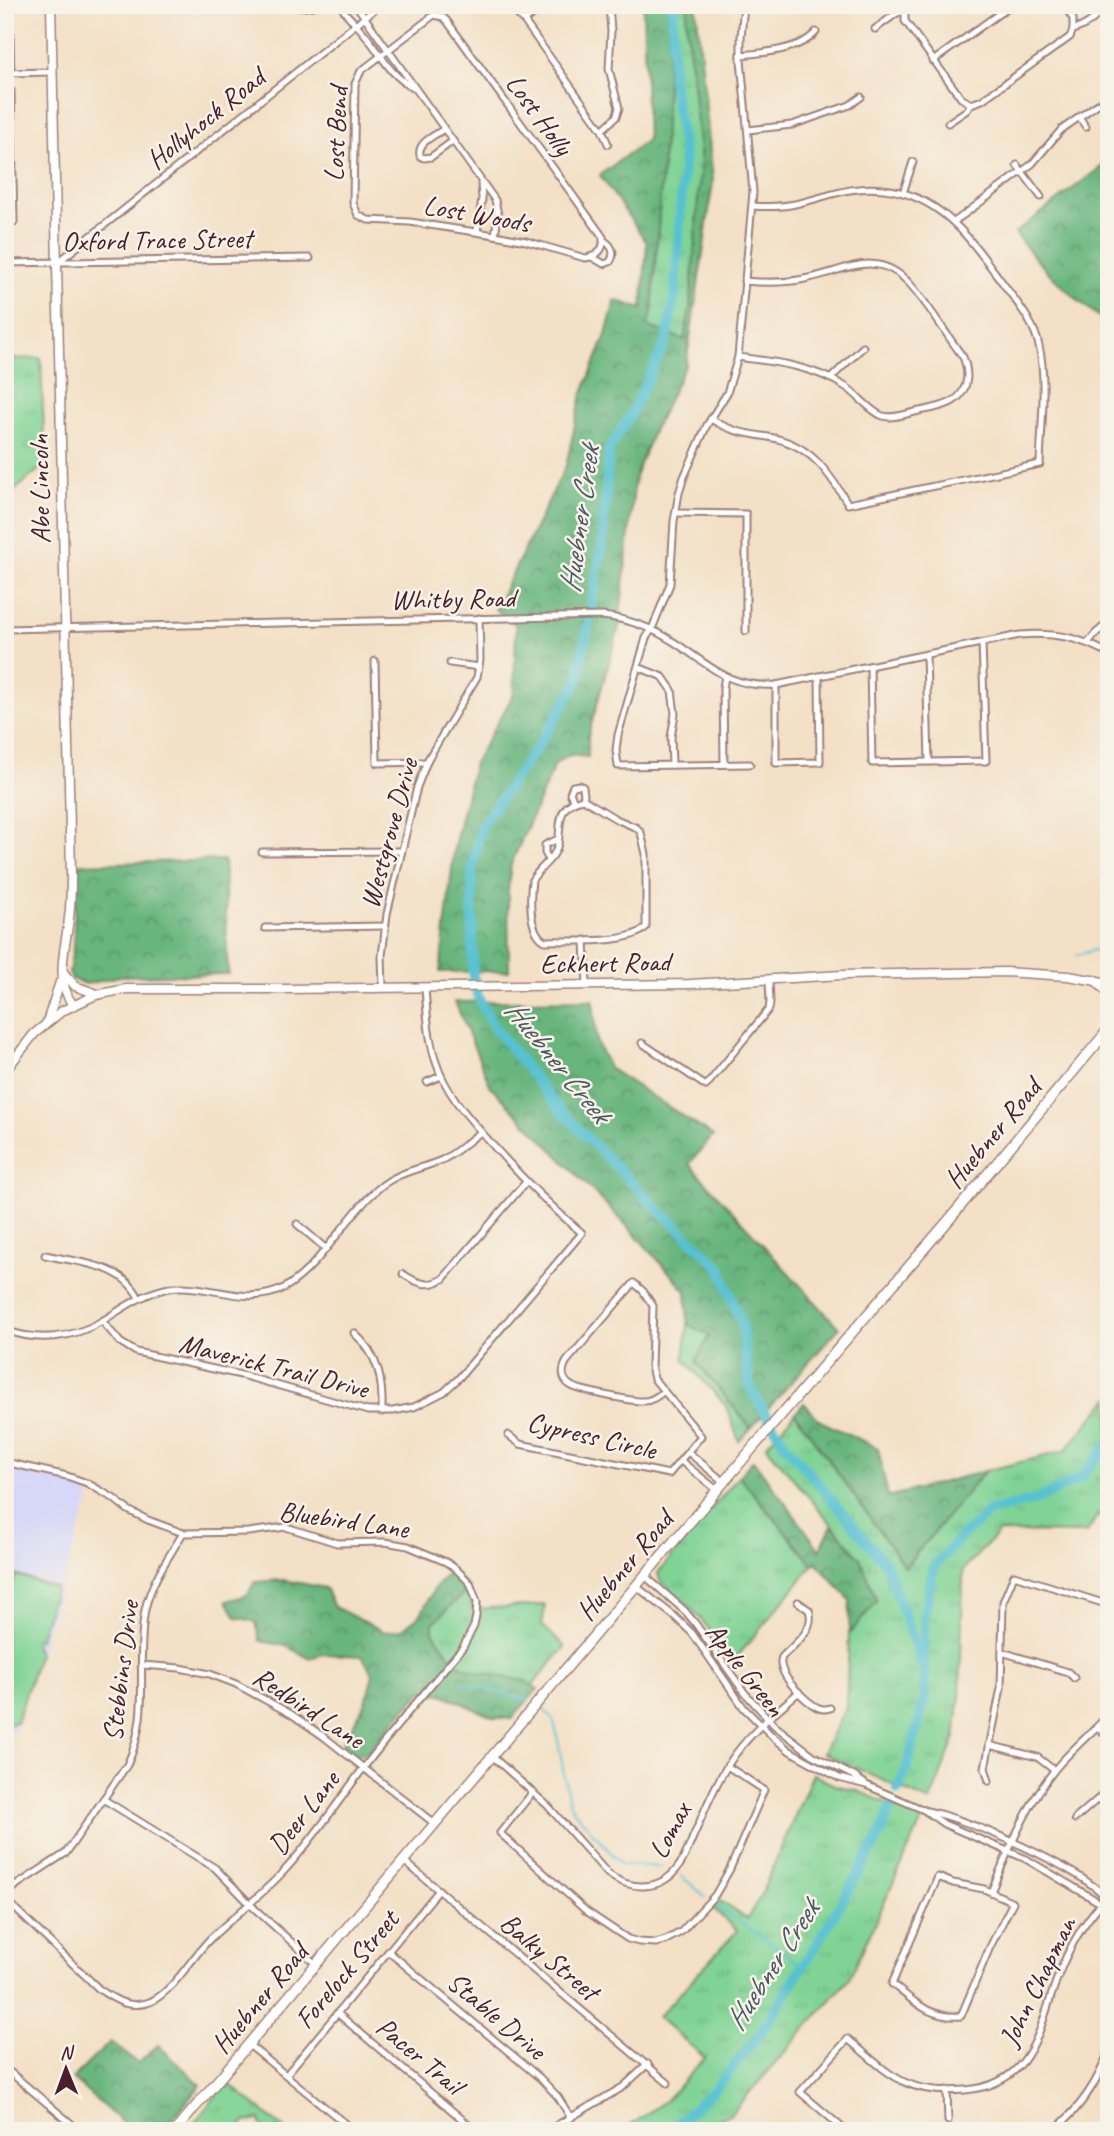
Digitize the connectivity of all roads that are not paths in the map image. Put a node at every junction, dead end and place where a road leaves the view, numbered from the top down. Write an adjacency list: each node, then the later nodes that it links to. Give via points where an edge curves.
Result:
1 (9, 5): 28 (street)
2 (51, 5): 27 (main road, Abe Lincoln)
3 (289, 5): 4 (street)
4 (317, 5)
5 (356, 5): 17 (street)
6 (380, 5): 17 (street, Hollyhock Road)
7 (508, 5): 18 (street)
8 (547, 5): 18 (street)
9 (609, 5): 38 (street, via 609,69 620,108)
10 (744, 5): 24 (street)
11 (1011, 5): 26 (street)
12 (1064, 5): 21 (street, via 1073,19)
13 (341, 6): 19 (street)
14 (907, 8): 20 (street); 26 (street, via 905,21)
15 (1102, 10): 21 (street)
16 (439, 15): 23 (street, Lost Bend); 54 (street, Lost Holly)
17 (364, 18): 19 (street, Hollyhock Road); 23 (street)
18 (524, 21): 38 (street)
19 (355, 25): 25 (street); 59 (street, Hollyhock Road)
20 (875, 29)
21 (1073, 30): 33 (street, via 1070,37)
22 (816, 32): 24 (street, via 809,40 776,51)
23 (388, 50): 25 (street, Lost Bend); 29 (street)
24 (741, 55): 39 (street)
25 (380, 56): 29 (street, via 400,81); 49 (street, Lost Bend, via 361,71 355,84)
26 (933, 61): 33 (street, via 961,98)
27 (53, 72): 28 (street); 59 (main road, Abe Lincoln)
28 (8, 73)
29 (414, 88): 37 (street)
30 (11, 91): 50 (street, via 14,222)
31 (1109, 96): 34 (street)
32 (861, 97): 39 (street, via 792,125)
33 (971, 104): 35 (street)
34 (1079, 117): 36 (street); 44 (street, via 1055,135)
35 (948, 123)
36 (1086, 127)
37 (444, 129): 40 (street); 40 (street, via 421,144 420,156 431,158)
38 (601, 130): 41 (street)
39 (748, 130): 48 (street)
40 (453, 141): 45 (street)
41 (608, 144)
42 (913, 162): 46 (street)
43 (1017, 165): 44 (street)
44 (1022, 172): 47 (street); 51 (street)
45 (481, 180): 52 (street); 53 (street, via 498,207)
46 (904, 193): 48 (street, via 855,189 794,204); 51 (street)
47 (1041, 197)
48 (752, 206): 60 (street)
49 (356, 212): 52 (street, Lost Woods, via 368,220)
50 (5, 222)
51 (954, 222): 64 (street, via 1021,308 1037,336 1042,368 1040,464 848,504 824,468 803,449 786,440 736,432)
52 (477, 231): 53 (street, Lost Woods)
53 (495, 234): 55 (street, Lost Woods)
54 (603, 240): 55 (street); 57 (street, Lost Holly, via 611,245)
55 (592, 257): 57 (street, Lost Woods, via 604,264)
56 (310, 258): 59 (street, Oxford Trace Street)
57 (612, 259)
58 (5, 263): 59 (street, Oxford Trace Street)
59 (57, 263): 68 (main road, Abe Lincoln)
60 (744, 281): 62 (street); 63 (street, via 807,279 853,265 882,266 910,284 967,370 961,395 947,405 894,417 878,414)
61 (863, 347): 63 (street)
62 (738, 357): 63 (street, via 792,364); 64 (street, via 727,393)
63 (831, 378)
64 (711, 419): 65 (street, via 684,477)
65 (676, 513): 70 (street, via 670,584); 71 (street, via 746,514)
66 (479, 618): 68 (street, Whitby Road); 70 (street, Whitby Road, via 613,617); 79 (street, Westgrove Drive)
67 (1109, 622): 73 (street)
68 (65, 627): 69 (street, Whitby Road); 98 (main road, Abe Lincoln, via 71,873)
69 (5, 629)
70 (652, 629): 80 (street); 81 (street, Whitby Road)
71 (746, 631)
72 (982, 643): 73 (street, Whitby Road, via 1038,634); 74 (street, Whitby Road); 85 (street, via 986,761)
73 (1088, 643): 75 (street, Whitby Road)
74 (926, 654): 78 (street, Whitby Road); 85 (street)
75 (1109, 654)
76 (375, 661): 84 (street, via 377,763)
77 (450, 663): 79 (street)
78 (870, 666): 82 (street, Whitby Road); 85 (street, via 872,763)
79 (479, 667): 84 (street, Westgrove Drive)
80 (638, 667): 88 (street, via 663,677 672,690); 88 (street, via 616,743 618,766)
81 (725, 676): 83 (street, Whitby Road, via 747,684); 86 (street)
82 (819, 676): 83 (street, Whitby Road); 83 (street, via 820,762 776,763)
83 (776, 685)
84 (427, 762): 92 (street, Westgrove Drive)
85 (929, 762)
86 (724, 764): 87 (street); 88 (street)
87 (750, 764)
88 (672, 765)
89 (583, 799): 90 (street); 90 (street, via 583,787 577,785 570,793); 97 (street, via 637,828 644,839 647,922 635,935)
90 (574, 801): 91 (street, via 562,816)
91 (558, 839): 94 (street); 94 (street, via 545,845)
92 (401, 850): 93 (street); 95 (street, Westgrove Drive)
93 (262, 852)
94 (549, 860): 97 (street, via 532,880 534,931 545,941)
95 (385, 926): 96 (street); 103 (street, Westgrove Drive)
96 (265, 928)
97 (585, 940): 102 (street)
98 (63, 972): 105 (main road, via 81,990); 107 (main road, Abe Lincoln); 108 (main road)
99 (769, 980): 100 (main road, Eckhert Road, via 1005,972); 102 (main road, Eckhert Road); 110 (street, via 769,1009 706,1086)
100 (1095, 980): 101 (main road, Eckhert Road); 106 (main road)
101 (1109, 981)
102 (587, 986): 104 (main road, Eckhert Road)
103 (383, 988): 104 (main road, Eckhert Road); 105 (main road, Eckhert Road, via 137,988)
104 (425, 988): 112 (street, via 429,1033)
105 (100, 994): 107 (main road, Eckhert Road)
106 (1109, 994)
107 (73, 1005): 108 (main road, Eckhert Road)
108 (47, 1022): 111 (main road, Eckhert Road)
109 (1109, 1028): 130 (main road, Huebner Road)
110 (642, 1042)
111 (5, 1071)
112 (441, 1076): 113 (street); 114 (street)
113 (427, 1082)
114 (481, 1132): 115 (street); 117 (street, via 450,1156 379,1188)
115 (526, 1182): 119 (street, via 443,1279 423,1284); 125 (street, Maverick Trail Drive, via 582,1233 451,1386 414,1407)
116 (297, 1224): 117 (street)
117 (325, 1248): 120 (street, via 301,1276 269,1294 236,1296 184,1287)
118 (45, 1255): 120 (street, via 110,1269 130,1282)
119 (403, 1273)
120 (139, 1298): 121 (street)
121 (102, 1321): 122 (street, via 49,1338); 125 (street, Maverick Trail Drive, via 136,1352)
122 (5, 1330)
123 (354, 1333): 125 (street, via 371,1353 382,1380)
124 (663, 1392): 124 (street, via 652,1400 637,1401 576,1388 564,1378 567,1361 634,1283 653,1306 651,1371); 127 (street, via 701,1436)
125 (382, 1412)
126 (508, 1435): 128 (street, Cypress Circle, via 520,1444 669,1474)
127 (688, 1452): 128 (street); 130 (street)
128 (681, 1461): 130 (street)
129 (5, 1462): 131 (street, Bluebird Lane, via 86,1483 128,1510)
130 (720, 1486): 132 (main road, Huebner Road)
131 (183, 1533): 136 (street, Bluebird Lane, via 286,1527 337,1543 408,1546 446,1562 470,1583 477,1602); 138 (street, Stebbins Drive, via 148,1599)
132 (645, 1576): 133 (main road, Huebner Road); 143 (street, Apple Green, via 685,1611)
133 (636, 1586): 144 (street, Apple Green, via 692,1633); 148 (main road, Huebner Road)
134 (798, 1602): 140 (street, via 809,1610 811,1622 779,1664)
135 (1109, 1605): 137 (street, via 1014,1575 1003,1602)
136 (474, 1626): 150 (street, Deer Lane, via 463,1647)
137 (1002, 1653): 139 (street, via 1068,1672); 147 (street, via 1001,1688)
138 (142, 1665): 150 (street, Redbird Lane, via 210,1674 236,1684 307,1724); 156 (street, Stebbins Drive, via 142,1715 133,1751)
139 (1074, 1678)
140 (799, 1692): 141 (street, via 818,1708); 143 (street, Lomax)
141 (830, 1708)
142 (1109, 1714): 145 (street)
143 (767, 1719): 144 (street, Lomax); 153 (street, Apple Green, via 797,1745)
144 (760, 1725): 149 (street, Lomax); 153 (street, Apple Green, via 807,1761 839,1778)
145 (1097, 1727): 146 (street); 151 (street)
146 (1109, 1737)
147 (989, 1745): 151 (street, via 1037,1757); 152 (street, via 985,1768)
148 (492, 1757): 155 (street, Lomax); 159 (main road, Huebner Road)
149 (727, 1766): 155 (street, Lomax, via 678,1868 664,1881 645,1886 625,1884 608,1874); 155 (street, via 764,1790 715,1895 681,1932 656,1943 628,1939 586,1910 500,1833)
150 (363, 1768): 159 (street, Redbird Lane); 167 (street, Deer Lane, via 300,1852)
151 (1055, 1770): 160 (street)
152 (989, 1781)
153 (866, 1785): 157 (street, Apple Green)
154 (1109, 1789): 158 (street)
155 (533, 1792)
156 (103, 1799): 165 (street, Stebbins Drive, via 66,1853); 167 (street, via 215,1868)
157 (924, 1810): 160 (street, Apple Green); 161 (street, Apple Green, via 944,1824)
158 (1075, 1819)
159 (435, 1824): 162 (main road, Huebner Road)
160 (1013, 1843): 161 (street); 166 (street, Apple Green)
161 (1009, 1852): 164 (street); 168 (street, Apple Green)
162 (404, 1861): 163 (street, Balky Street); 171 (main road, Huebner Road)
163 (439, 1890): 170 (street, Forelock Street); 175 (street, Balky Street)
164 (991, 1892): 164 (street, via 1013,1902 961,2016 923,2009 892,1984 938,1877)
165 (5, 1897): 167 (street, Deer Lane, via 99,1989 125,2004 144,2004 168,1990 212,1938)
166 (1108, 1897): 168 (street, John Chapman)
167 (250, 1904): 171 (street)
168 (1101, 1904): 169 (street, Apple Green); 179 (street, John Chapman, via 1072,1945 1038,2038 1024,2061 986,2085)
169 (1109, 1908)
170 (388, 1952): 172 (street, Forelock Street); 180 (street, Stable Drive, via 540,2078)
171 (317, 1965): 173 (main road, Huebner Road)
172 (337, 2013): 177 (street, Forelock Street); 185 (street, Pacer Trail)
173 (249, 2045): 177 (street); 183 (main road, Huebner Road)
174 (1109, 2050): 188 (street, via 1088,2094)
175 (648, 2064): 178 (street, Balky Street); 180 (street, via 623,2087)
176 (7, 2072): 182 (street)
177 (286, 2075): 184 (street)
178 (668, 2083)
179 (947, 2091): 181 (street); 187 (street, John Chapman, via 925,2090 899,2081 848,2039 800,2092)
180 (571, 2118): 186 (street)
181 (948, 2121)
182 (79, 2131)
183 (175, 2131)
184 (354, 2131)
185 (476, 2131)
186 (547, 2131)
187 (846, 2131)
188 (1053, 2131)

